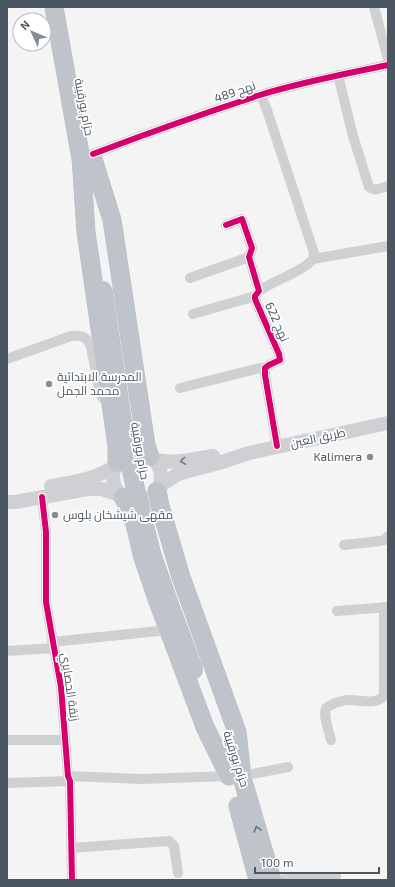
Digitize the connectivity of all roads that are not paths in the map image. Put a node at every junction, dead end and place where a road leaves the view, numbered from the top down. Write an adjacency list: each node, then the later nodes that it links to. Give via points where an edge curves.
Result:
1 (54, 7): 8 (highway, حزام بورقيبة)
2 (65, 7): 8 (highway, حزام بورقيبة)
3 (374, 7): 4 (street)
4 (388, 59)
5 (388, 65): 6 (street, نهج 489)
6 (338, 75): 7 (street, نهج 489); 9 (street, via 369,187 373,190)
7 (261, 95): 8 (street, نهج 489); 13 (street, via 312,245)
8 (89, 157): 20 (highway, via 86,232); 24 (highway, via 112,220 132,361 146,445); 42 (highway, حزام بورقيبة, via 108,290 148,492 163,551)
9 (388, 186)
10 (226, 225): 12 (street, نهج 622, via 242,219 252,248)
11 (388, 246): 13 (street)
12 (249, 257): 14 (street); 15 (street, نهج 622)
13 (313, 259): 15 (street, via 305,267)
14 (190, 278)
15 (257, 293): 16 (street); 18 (street, نهج 622, via 280,359)
16 (193, 314)
17 (7, 359): 20 (street, via 71,336 82,336 91,347 102,398)
18 (265, 368): 19 (street, نهج 622); 22 (street)
19 (180, 388)
20 (110, 400): 25 (highway, via 117,446)
21 (388, 423): 22 (main road, طريق العين)
22 (277, 446): 23 (main road, طريق العين)
23 (249, 452): 24 (main road, طريق العين, one-way to 24, via 172,462); 26 (main road, طريق العين, via 180,473)
24 (151, 458): 25 (main road, via 141,453 133,453); 26 (main road, via 159,467 161,475)
25 (116, 465): 27 (main road, via 96,477); 28 (main road, via 113,482)
26 (158, 488): 28 (main road, via 144,501 135,502); 42 (highway, via 160,506 181,577 237,732)
27 (7, 496)
28 (122, 496): 29 (main road, via 102,489 88,489); 35 (highway, via 133,518 143,558)
29 (42, 497): 30 (main road); 36 (street, زنقة الحصايري, via 46,532 46,602)
30 (7, 502)
31 (388, 536): 32 (street, via 380,541)
32 (344, 545)
33 (386, 607): 34 (street); 40 (street, via 384,696 373,701 345,700 326,708 325,716)
34 (337, 611)
35 (168, 630): 36 (street); 42 (highway, via 205,727)
36 (53, 645): 37 (street); 39 (street, زنقة الحصايري, via 61,687)
37 (7, 651)
38 (7, 740): 39 (street)
39 (65, 740): 43 (street, زنقة الحصايري)
40 (331, 740)
41 (288, 767): 42 (street)
42 (235, 776): 43 (street); 49 (highway, حزام بورقيبة); 50 (highway, حزام بورقيبة, one-way to 42)
43 (69, 778): 44 (street); 45 (street, زنقة الحصايري)
44 (7, 783)
45 (71, 848): 46 (street, via 168,841 174,846); 48 (street, زنقة الحصايري)
46 (178, 873)
47 (336, 878): 51 (street)
48 (72, 880)
49 (258, 880)
50 (272, 880)
51 (282, 880)

